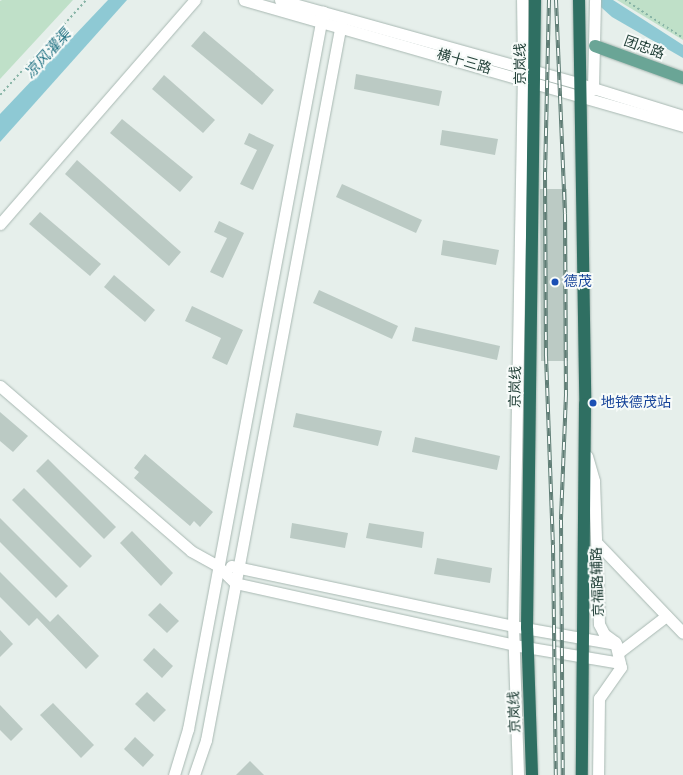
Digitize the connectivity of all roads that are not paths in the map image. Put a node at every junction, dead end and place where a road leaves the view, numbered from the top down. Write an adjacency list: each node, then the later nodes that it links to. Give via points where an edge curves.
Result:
1 (195, 0): 18 (street)
2 (244, 0): 8 (street, 横十三路)
3 (280, 0): 8 (street, 横十三路)
4 (522, 0): 11 (street)
5 (536, 0): 12 (highway, 京岚线)
6 (595, 0): 10 (street)
7 (579, 6): 15 (highway)
8 (322, 18): 9 (street, 横十三路); 22 (street)
9 (341, 22): 11 (street, 横十三路); 23 (street)
10 (595, 46): 13 (main road, 团忠路); 14 (street)
11 (523, 74): 12 (street, 横十三路); 26 (street)
12 (536, 78): 15 (street, 横十三路); 27 (highway, 京岚线)
13 (683, 78)
14 (593, 89): 15 (street); 16 (street)
15 (580, 90): 17 (street, 横十三路); 20 (highway)
16 (683, 116)
17 (683, 126)
18 (0, 224)
19 (0, 386): 22 (street, via 191,550)
20 (584, 446): 21 (street, 京福路辅路, via 594,481); 29 (highway)
21 (597, 544): 25 (street); 32 (street, 京福路辅路, via 599,624)
22 (218, 566): 23 (street); 24 (street); 34 (street, via 188,729)
23 (238, 566): 24 (street); 26 (street)
24 (235, 583): 30 (street, via 416,621); 35 (street, via 206,740)
25 (666, 616): 28 (street); 32 (street)
26 (513, 626): 27 (street); 30 (street)
27 (527, 628): 29 (street); 31 (highway, 京岚线)
28 (683, 633)
29 (582, 637): 32 (street); 33 (highway)
30 (513, 645): 31 (street); 36 (street)
31 (528, 648): 33 (street); 37 (highway, 京岚线)
32 (618, 653): 33 (street); 39 (street, via 619,672 599,698)
33 (582, 657): 38 (highway)
34 (174, 775)
35 (194, 775)
36 (518, 775)
37 (532, 775)
38 (582, 775)
39 (598, 775)

